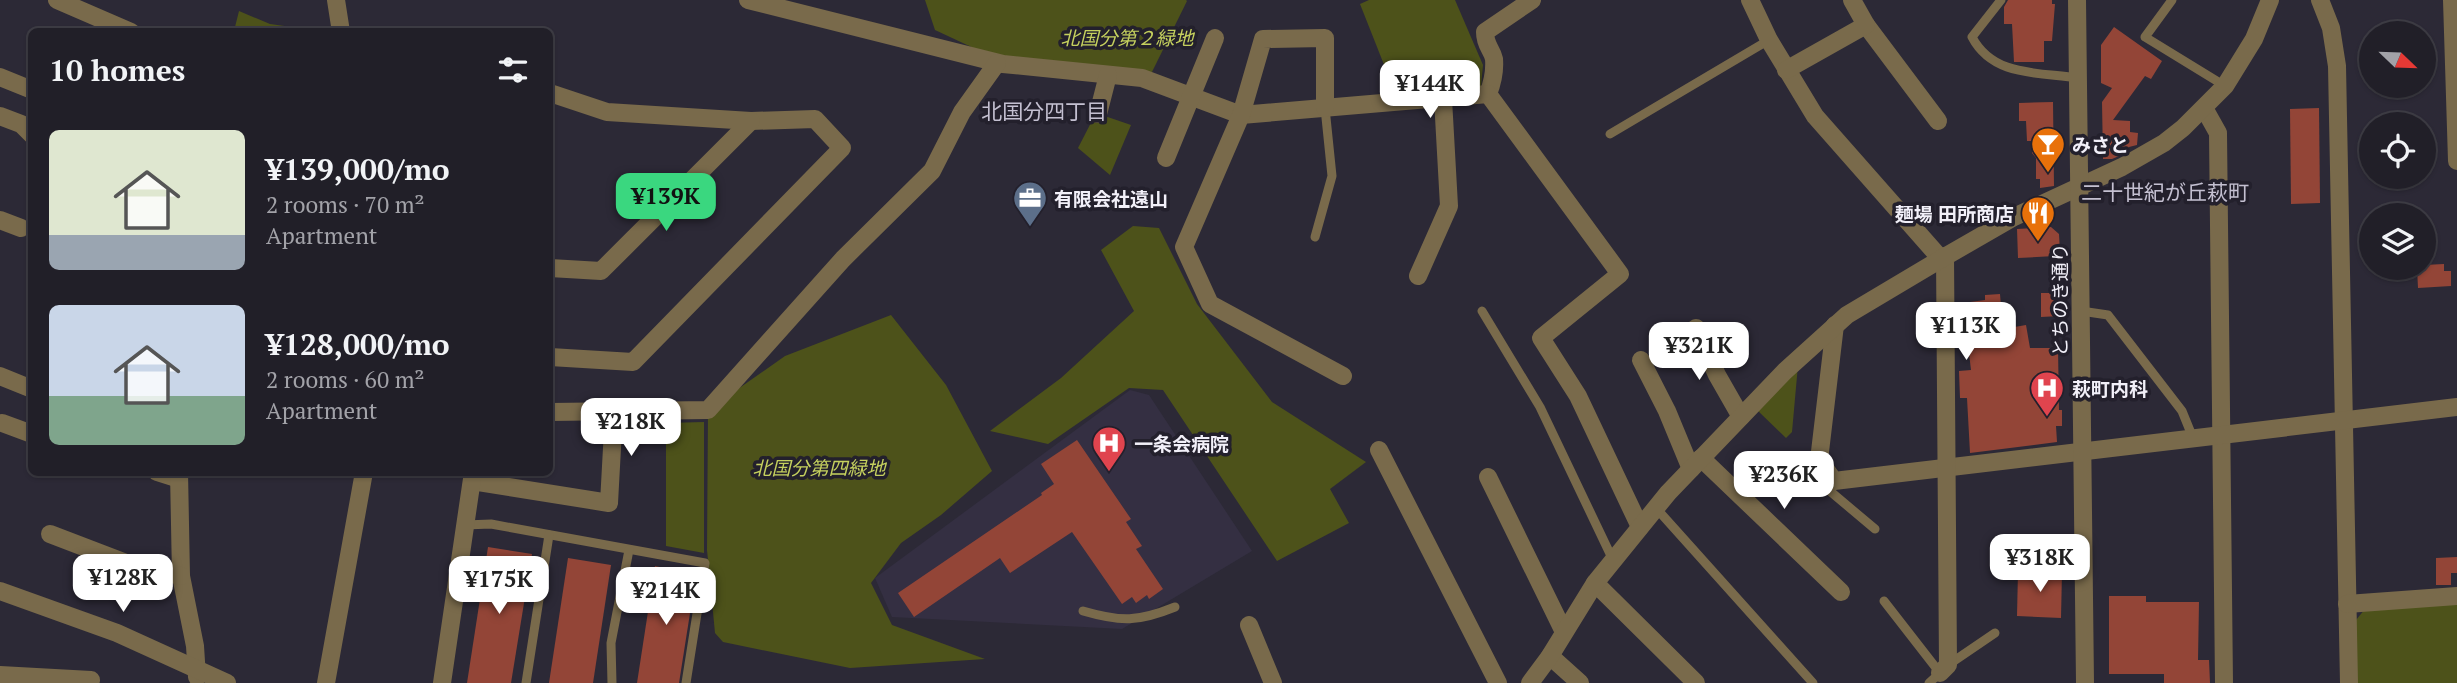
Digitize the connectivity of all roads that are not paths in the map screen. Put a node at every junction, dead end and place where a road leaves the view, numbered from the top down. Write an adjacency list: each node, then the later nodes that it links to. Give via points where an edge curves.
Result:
1 (57, 0): 14 (street)
2 (336, 0): 15 (street)
3 (748, 0): 18 (street)
4 (1532, 0): 26 (street, via 1485,32 1485,43 1494,57)
5 (1750, 0): 17 (street)
6 (2001, 0): 22 (lane, via 1972,37 1977,47 2008,69)
7 (2077, 0): 22 (street, とちのき通り)
8 (2172, 0): 23 (lane, via 2145,37)
9 (2270, 0): 23 (street, via 2254,39)
10 (2320, 0): 60 (street, via 2331,28 2337,66)
11 (2452, 0): 39 (street)
12 (1855, 1): 13 (street)
13 (1866, 26): 19 (street); 35 (street)
14 (122, 28)
15 (340, 28)
16 (1215, 38): 27 (street)
17 (1769, 40): 19 (street); 37 (lane)
18 (997, 63): 20 (street); 57 (street, via 962,112 932,171 843,259 708,410)
19 (1786, 71): 44 (street, via 1815,116)
20 (1108, 75): 27 (street, via 1142,78); 31 (street)
21 (0, 77): 24 (street)
22 (2078, 78): 40 (street, とちのき通り)
23 (2225, 86): 30 (street)
24 (28, 88)
25 (553, 94): 34 (street, via 607,112)
26 (1488, 94): 28 (street); 76 (street, via 1620,274 1541,338 1578,396)
27 (1190, 96): 32 (street); 38 (street)
28 (1443, 99): 29 (street); 46 (street, via 1449,206)
29 (1325, 108): 32 (street); 32 (street, via 1325,38 1263,39); 43 (lane, via 1332,176)
30 (2204, 108): 40 (street, via 2164,143); 63 (street, via 2218,133)
31 (1098, 114)
32 (1241, 115): 54 (street, via 1184,247 1210,304)
33 (0, 116): 36 (street)
34 (751, 121): 45 (street, via 601,271); 51 (street, via 815,119 842,148 633,362)
35 (1938, 121)
36 (28, 131)
37 (1610, 134)
38 (1166, 158)
39 (2457, 161)
40 (2080, 188): 44 (street, via 2014,216); 48 (street, とちのき通り)
41 (0, 220): 42 (street)
42 (21, 228)
43 (1315, 237)
44 (1943, 258): 49 (street); 68 (street)
45 (553, 268)
46 (1418, 276)
47 (1482, 311): 81 (lane, via 1540,407)
48 (2080, 311): 64 (lane, via 2108,315 2182,411); 66 (street, とちのき通り)
49 (1835, 325): 59 (street); 73 (street, via 1819,460)
50 (1696, 328): 59 (street)
51 (553, 356)
52 (1641, 360): 67 (street)
53 (0, 376): 55 (street)
54 (1343, 376)
55 (28, 387)
56 (2457, 407): 60 (street)
57 (614, 411): 58 (street); 71 (street, via 609,503)
58 (553, 412)
59 (1741, 417): 67 (street)
60 (2345, 420): 63 (street); 88 (street)
61 (2, 423): 62 (street)
62 (28, 433)
63 (2221, 436): 64 (street); 112 (street)
64 (2194, 440): 66 (street)
65 (1379, 450): 106 (street)
66 (2082, 453): 68 (street); 111 (street, とちのき通り)
67 (1696, 464): 74 (street); 85 (street)
68 (1948, 468): 73 (street); 95 (street)
69 (178, 476): 82 (street)
70 (363, 476): 100 (street)
71 (472, 477): 75 (street)
72 (1488, 477): 92 (street)
73 (1834, 481): 77 (lane, via 1831,492)
74 (1656, 508): 76 (street); 110 (lane)
75 (465, 525): 79 (lane, via 491,524); 101 (street)
76 (1640, 527): 81 (street)
77 (1875, 529)
78 (50, 534): 82 (street, via 131,565)
79 (549, 535): 80 (lane); 102 (lane)
80 (629, 550): 103 (lane, via 611,643); 104 (lane, via 705,563)
81 (1614, 560): 83 (street)
82 (181, 576): 97 (street)
83 (1595, 583): 92 (street); 109 (street)
84 (0, 591): 97 (street, via 117,633)
85 (1840, 592)
86 (2457, 596): 88 (street)
87 (1884, 601): 95 (lane)
88 (2347, 604): 113 (street)
89 (1175, 607): 90 (lane, via 1130,621)
90 (1083, 611)
91 (1249, 625): 105 (street)
92 (1564, 632): 94 (street)
93 (1995, 633): 95 (lane)
94 (1550, 656): 107 (street); 108 (street)
95 (1939, 673)
96 (0, 676): 98 (street)
97 (197, 677): 99 (street)
98 (90, 683)
99 (227, 683)
100 (326, 683)
101 (442, 683)
102 (526, 683)
103 (612, 683)
104 (686, 683)
105 (1273, 683)
106 (1498, 683)
107 (1530, 683)
108 (1580, 683)
109 (1696, 683)
110 (1813, 683)
111 (2085, 683)
112 (2224, 683)
113 (2349, 683)

